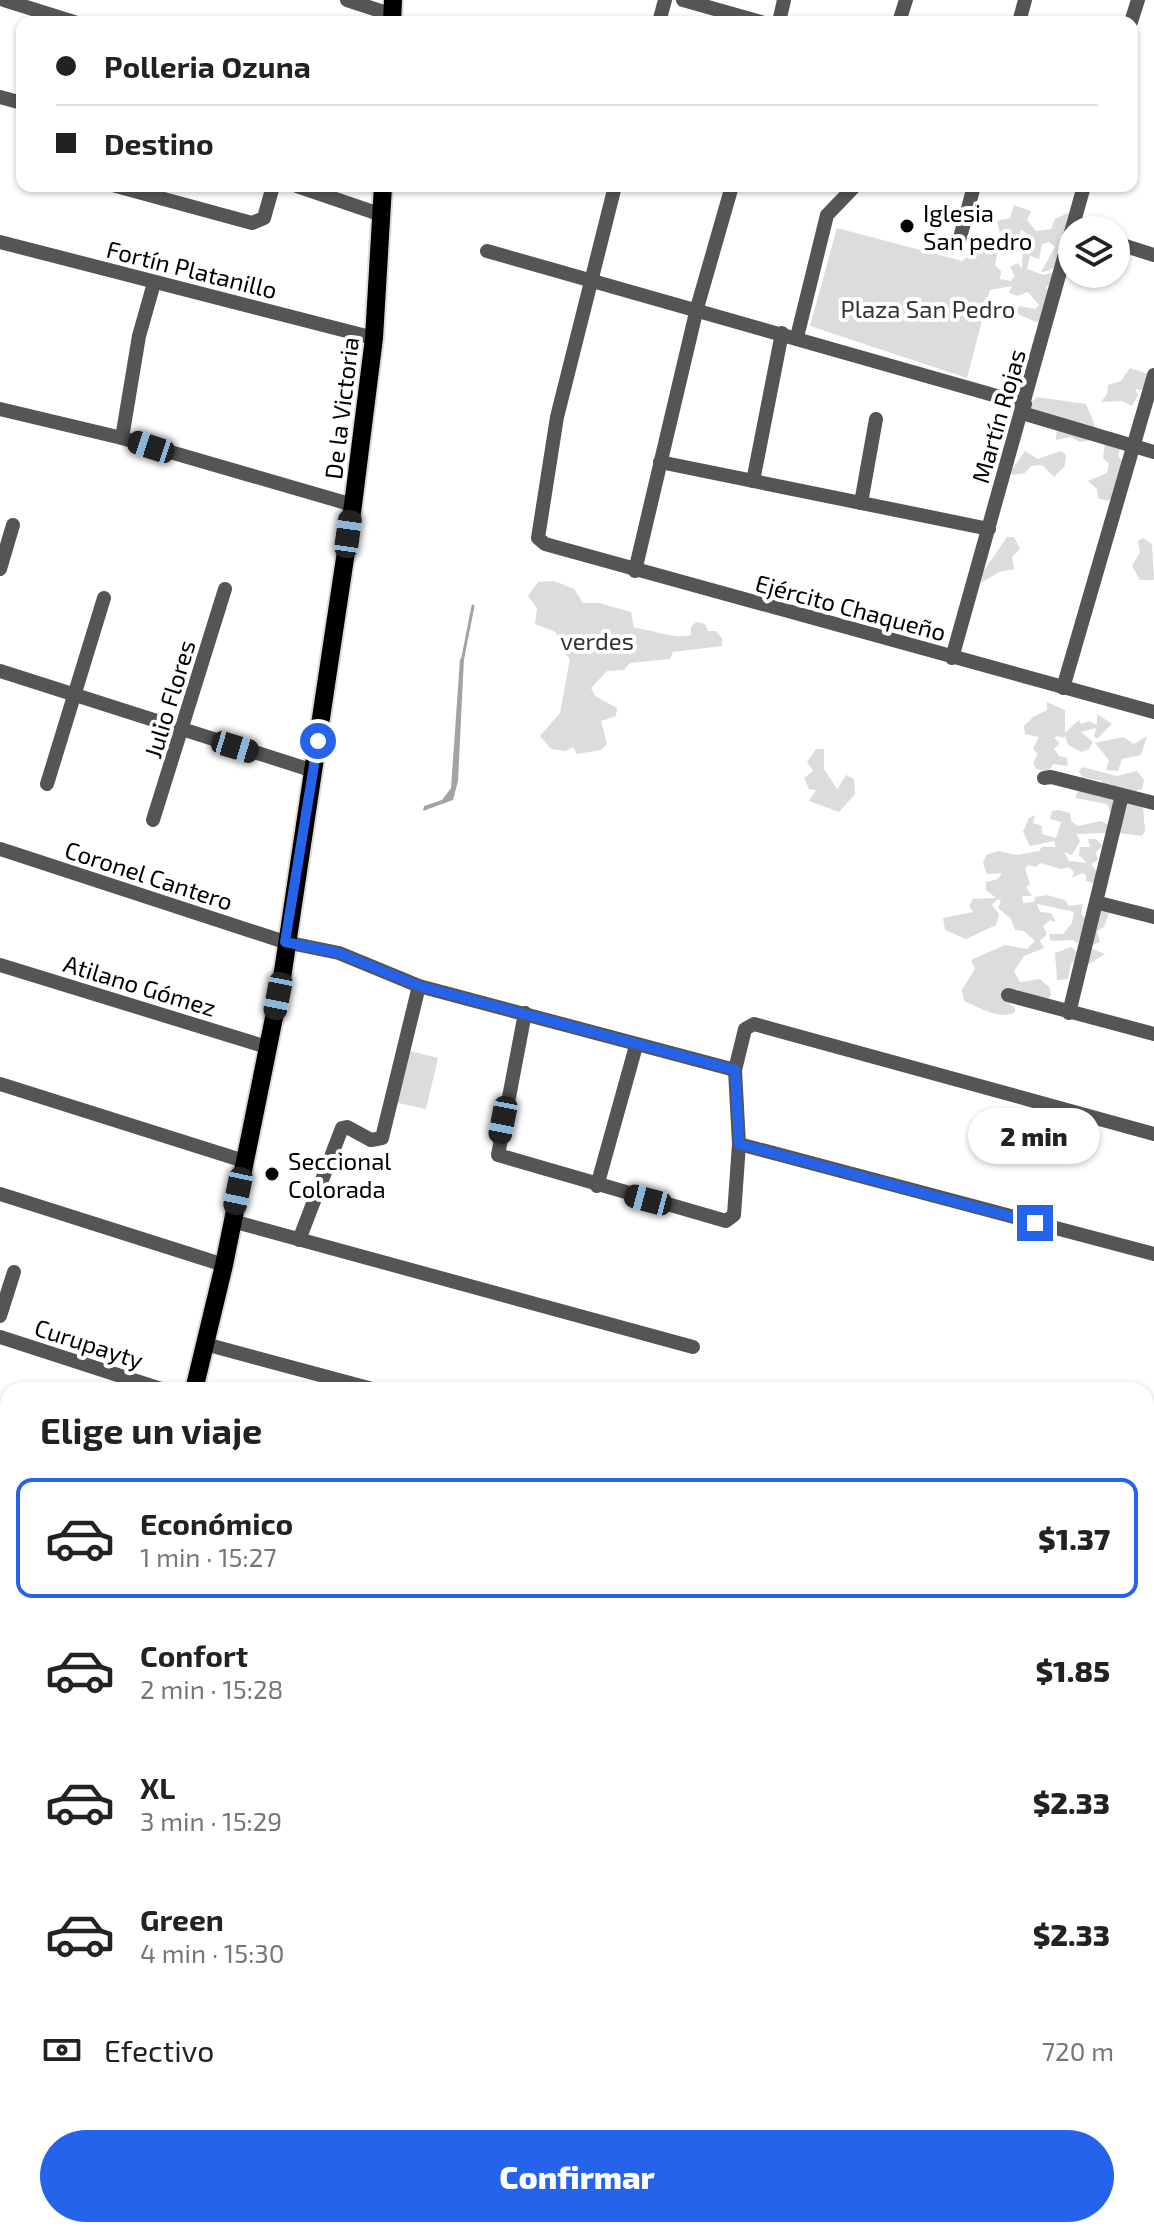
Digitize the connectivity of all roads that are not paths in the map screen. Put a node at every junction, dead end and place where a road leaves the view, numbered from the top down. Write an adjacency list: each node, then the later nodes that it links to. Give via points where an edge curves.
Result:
1 (347, 0): 4 (street)
2 (683, 0): 6 (street)
3 (2, 2): 5 (street)
4 (393, 12)
5 (52, 16)
6 (740, 16)
7 (138, 192): 8 (street, via 252,223 264,218)
8 (271, 192)
9 (315, 192): 16 (street)
10 (383, 192): 16 (main road, De la Victoria)
11 (613, 192): 23 (street)
12 (730, 192): 26 (street)
13 (849, 192): 27 (street, via 827,215)
14 (972, 192): 19 (street)
15 (1082, 192): 17 (street, Martín Rojas)
16 (382, 215): 28 (main road, De la Victoria)
17 (1076, 216)
18 (0, 242): 24 (street, Fortín Platanillo)
19 (958, 245)
20 (1130, 247): 22 (street)
21 (487, 251): 23 (street)
22 (1154, 255)
23 (590, 282): 26 (street); 43 (street, Ejército Chaqueño, via 536,530 545,544)
24 (154, 283): 28 (street, Fortín Platanillo); 33 (street)
25 (1058, 284): 30 (street, Martín Rojas)
26 (697, 308): 27 (street); 36 (street)
27 (790, 335): 30 (street); 37 (street)
28 (374, 338): 39 (main road, De la Victoria)
29 (1154, 375): 34 (street)
30 (1024, 408): 34 (street); 41 (street, Martín Rojas)
31 (0, 409): 33 (street)
32 (876, 419): 38 (street)
33 (122, 438): 39 (street)
34 (1136, 446): 35 (street); 48 (street)
35 (1154, 452)
36 (660, 462): 37 (street); 43 (street)
37 (753, 481): 38 (street)
38 (861, 503): 41 (street)
39 (353, 505): 52 (main road, De la Victoria)
40 (13, 525): 42 (street)
41 (989, 529): 46 (street, Martín Rojas)
42 (0, 569)
43 (635, 571): 46 (street, Ejército Chaqueño)
44 (225, 589): 51 (street, Julio Flores)
45 (104, 598): 49 (street)
46 (952, 658): 48 (street, Ejército Chaqueño)
47 (0, 671): 49 (street)
48 (1063, 688): 50 (street, Ejército Chaqueño)
49 (75, 695): 51 (street); 54 (street)
50 (1154, 712)
51 (183, 731): 52 (street); 57 (street, Julio Flores)
52 (314, 771): 61 (main road, De la Victoria)
53 (1044, 778): 55 (street)
54 (47, 784)
55 (1122, 795): 56 (street); 59 (street)
56 (1154, 803)
57 (153, 820)
58 (0, 849): 61 (street, Coronel Cantero)
59 (1099, 903): 60 (street); 66 (street)
60 (1154, 917)
61 (285, 942): 63 (street, Coronel Cantero, via 339,953); 69 (main road, De la Victoria)
62 (0, 965): 69 (street, Atilano Gómez)
63 (419, 986): 65 (street, Coronel Cantero); 78 (street, via 382,1138 371,1140 342,1128)
64 (1008, 995): 66 (street)
65 (525, 1013): 68 (street, Coronel Cantero); 75 (street, via 498,1155)
66 (1069, 1013): 67 (street)
67 (1154, 1034)
68 (636, 1046): 70 (street, Coronel Cantero); 75 (street)
69 (267, 1047): 74 (main road, De la Victoria)
70 (735, 1070): 72 (street, via 745,1029 759,1023); 73 (street)
71 (0, 1084): 74 (street)
72 (1154, 1134)
73 (739, 1144): 75 (street, via 730,1220); 79 (street)
74 (244, 1161): 77 (main road, De la Victoria)
75 (597, 1186)
76 (0, 1194): 80 (street)
77 (232, 1221): 78 (street); 80 (main road, De la Victoria)
78 (299, 1240): 85 (street)
79 (1154, 1254)
80 (224, 1265): 84 (main road, De la Victoria)
81 (14, 1272): 82 (street)
82 (0, 1316)
83 (0, 1337): 86 (street, Curupayty)
84 (205, 1344): 87 (main road, De la Victoria); 88 (street)
85 (693, 1347)
86 (139, 1382)
87 (196, 1382)
88 (346, 1382)

